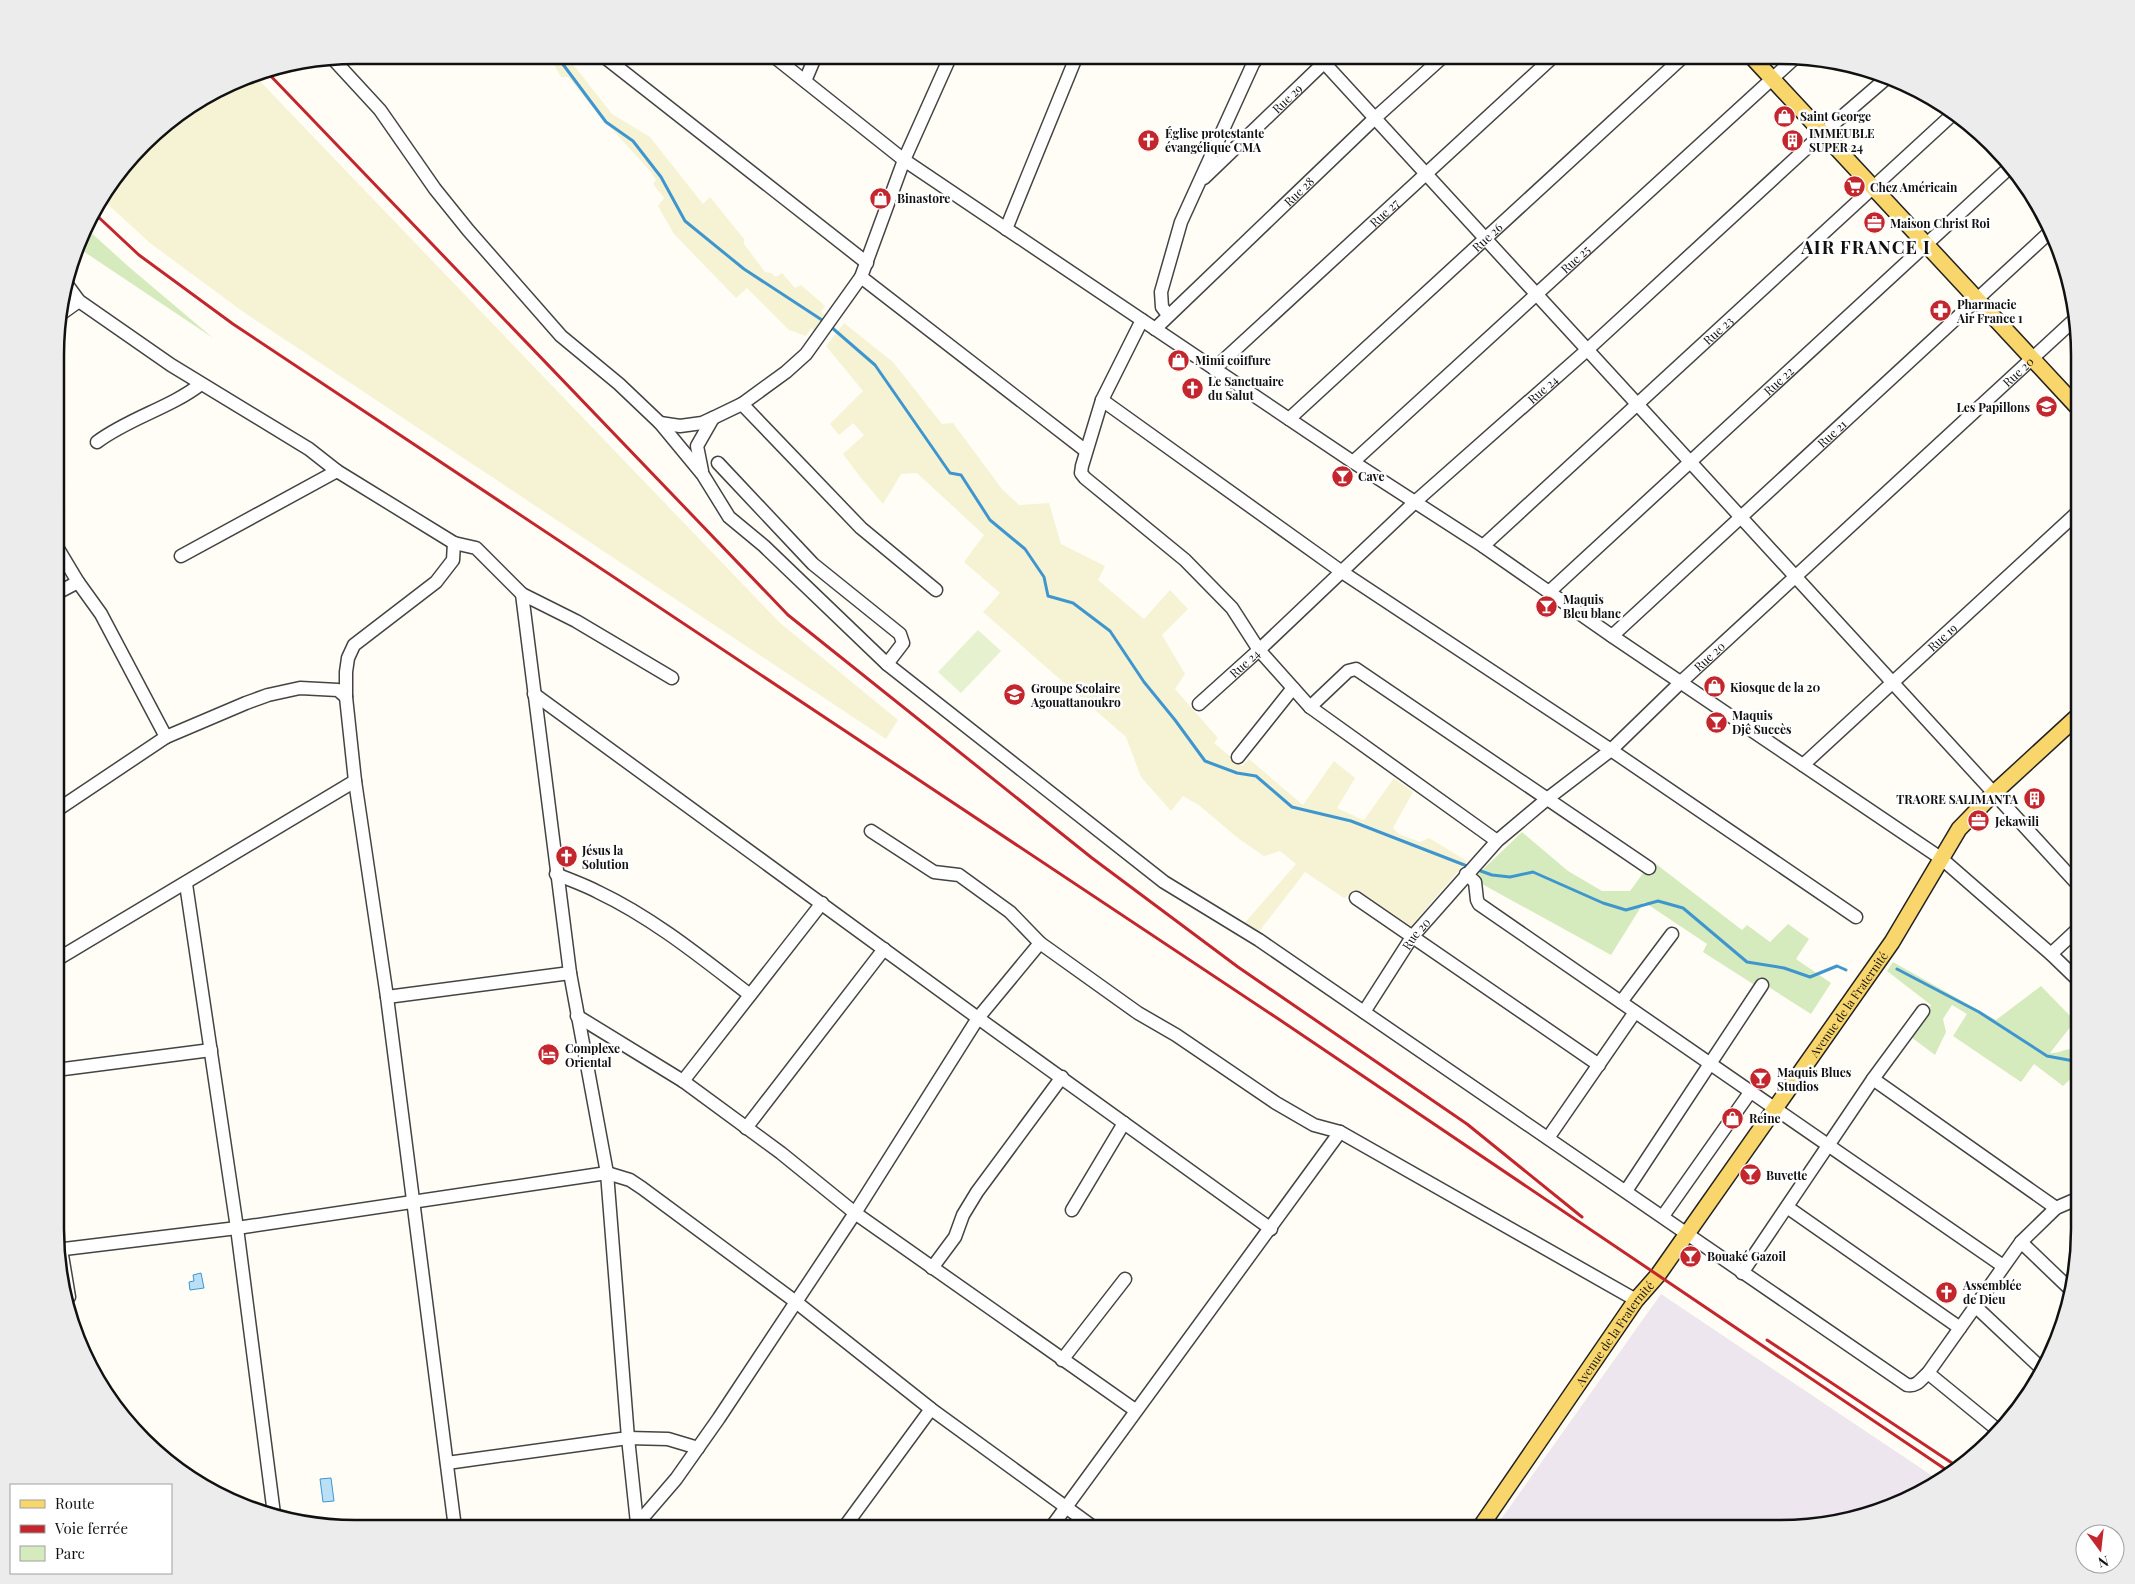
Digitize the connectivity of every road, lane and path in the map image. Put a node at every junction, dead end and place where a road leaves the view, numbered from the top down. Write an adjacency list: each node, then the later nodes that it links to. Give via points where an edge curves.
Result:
1 (338, 64): 51 (street, via 380,110 468,230 561,336)
2 (613, 64): 30 (street)
3 (783, 64): 16 (street)
4 (812, 64): 16 (street)
5 (947, 64): 21 (street)
6 (1073, 64): 26 (street)
7 (1253, 64): 24 (street)
8 (1318, 64): 24 (street, Rue 29)
9 (1329, 64): 18 (street)
10 (1436, 64): 18 (street, Rue 28)
11 (1545, 64): 23 (street, Rue 27)
12 (1675, 64): 28 (street, Rue 26)
13 (1759, 64): 15 (main road)
14 (1788, 64): 15 (street, Rue 25)
15 (1772, 78): 20 (main road); 33 (street, Rue 25)
16 (805, 81): 21 (street)
17 (1882, 82): 20 (street, Rue 24)
18 (1375, 118): 23 (street); 37 (street, Rue 28)
19 (1949, 118): 25 (street, Rue 23)
20 (1823, 133): 25 (main road); 41 (street, Rue 24)
21 (904, 160): 26 (street); 30 (street)
22 (2006, 171): 29 (street, Rue 22)
23 (1426, 174): 28 (street); 43 (street, Rue 27)
24 (1198, 182): 37 (street, via 1180,222 1161,292 1161,301)
25 (1873, 187): 29 (main road); 48 (street, Rue 23)
26 (1006, 229): 38 (street)
27 (2045, 236): 34 (street, Rue 21)
28 (1485, 238): 33 (street); 50 (street, Rue 26)
29 (1927, 245): 34 (main road); 55 (street, Rue 22)
30 (867, 263): 31 (street)
31 (861, 277): 47 (street, via 806,354); 53 (street)
32 (71, 290): 35 (street)
33 (1536, 294): 41 (street); 54 (street, Rue 25)
34 (1977, 299): 42 (main road); 60 (street, Rue 21)
35 (79, 302): 36 (street); 44 (street)
36 (67, 310)
37 (1168, 315): 40 (street, Rue 28)
38 (1142, 320): 40 (street); 45 (street)
39 (2070, 324): 42 (street, Rue 20)
40 (1155, 329): 43 (street)
41 (1587, 350): 48 (street); 59 (street, Rue 24)
42 (2032, 358): 46 (main road); 67 (street, Rue 20)
43 (1214, 369): 50 (street)
44 (201, 384): 52 (street, via 185,396); 57 (street, via 309,449)
45 (1102, 400): 53 (street); 66 (street)
46 (2071, 400)
47 (742, 404): 49 (street); 70 (street, via 861,528)
48 (1637, 404): 55 (street); 63 (street, Rue 23)
49 (714, 416): 51 (street, via 680,426); 58 (street, via 697,446)
50 (1289, 419): 54 (street)
51 (660, 423): 58 (street)
52 (98, 442)
53 (1086, 451): 74 (street, via 1082,473 1085,478 1185,560 1232,608)
54 (1353, 462): 59 (street)
55 (1690, 462): 60 (street); 71 (street, Rue 22)
56 (718, 464): 75 (street, via 813,564 900,634 903,643)
57 (337, 471): 62 (street); 64 (street)
58 (703, 475): 75 (street, via 729,517 764,546)
59 (1416, 502): 63 (street); 66 (street, Rue 24)
60 (1740, 517): 67 (street); 73 (street, Rue 21)
61 (2071, 518): 78 (street, Rue 19)
62 (454, 544): 72 (street, via 476,548); 81 (street, via 453,560 436,582 354,645 348,658)
63 (1483, 546): 71 (street)
64 (181, 556)
65 (64, 559): 68 (street)
66 (1342, 572): 74 (street, Rue 24); 86 (street)
67 (1795, 576): 77 (street, Rue 20); 78 (street)
68 (78, 582): 69 (street); 85 (street, via 101,614)
69 (64, 589)
70 (936, 590)
71 (1549, 592): 73 (street)
72 (522, 594): 76 (street, via 576,621); 80 (street)
73 (1612, 636): 77 (street)
74 (1260, 650): 79 (street); 82 (street, Rue 24)
75 (887, 664): 118 (street, via 1164,882 1259,940)
76 (672, 678)
77 (1680, 682): 86 (street, Rue 20); 88 (street)
78 (1892, 682): 88 (street, Rue 19); 90 (street)
79 (1293, 688): 83 (street); 87 (street)
80 (534, 694): 97 (street); 102 (street)
81 (346, 697): 85 (street, via 338,690 320,688 300,688 268,695); 89 (street)
82 (1199, 704)
83 (1310, 707): 91 (street, via 1348,671 1356,669); 94 (street)
84 (2071, 722): 90 (main road, Avenue de la Fraternité)
85 (166, 737): 92 (street)
86 (1611, 750): 91 (street, Rue 20); 103 (street)
87 (1238, 757)
88 (1803, 765): 95 (street)
89 (354, 781): 100 (street); 115 (street)
90 (1994, 793): 95 (main road, Avenue de la Fraternité, via 1959,829); 99 (street)
91 (1547, 798): 94 (street, Rue 20); 96 (street)
92 (64, 805)
93 (871, 831): 107 (street, via 934,872 959,875 1010,912)
94 (1497, 841): 98 (street, Rue 20)
95 (1942, 858): 109 (street); 130 (main road, Avenue de la Fraternité, via 1892,942)
96 (1649, 868)
97 (556, 874): 111 (street); 114 (street, via 599,892 641,916)
98 (1466, 874): 106 (street, Rue 20); 116 (street, via 1475,882 1479,904)
99 (2071, 877)
100 (186, 884): 110 (street); 122 (street)
101 (1356, 898): 106 (street)
102 (822, 903): 108 (street); 114 (street)
103 (1856, 917)
104 (1672, 934): 116 (street)
105 (2071, 935): 109 (street)
106 (1412, 937): 118 (street, Rue 20); 124 (street)
107 (1040, 943): 121 (street); 133 (street, via 1123,1003 1215,1060 1276,1103 1314,1126)
108 (884, 949): 121 (street); 132 (street)
109 (2051, 954): 112 (street)
110 (64, 955)
111 (570, 973): 115 (street); 120 (street)
112 (2071, 973)
113 (1762, 985): 123 (street)
114 (750, 995): 128 (street)
115 (386, 997): 138 (street)
116 (1621, 1002): 119 (street)
117 (1923, 1010): 127 (street)
118 (1364, 1012): 134 (street)
119 (1635, 1012): 123 (street); 124 (street)
120 (577, 1016): 128 (street); 136 (street)
121 (978, 1018): 126 (street); 143 (street)
122 (211, 1050): 125 (street); 145 (street)
123 (1710, 1063): 129 (street); 137 (street)
124 (1599, 1065): 134 (street)
125 (64, 1069)
126 (1062, 1077): 131 (street); 151 (street, via 977,1192 955,1237)
127 (1873, 1079): 135 (street); 141 (street)
128 (683, 1081): 132 (street)
129 (1751, 1091): 130 (street); 144 (street)
130 (1775, 1108): 135 (street); 147 (main road, Avenue de la Fraternité)
131 (1124, 1123): 142 (street); 146 (street)
132 (746, 1128): 143 (street)
133 (1340, 1132): 146 (street); 155 (street)
134 (1548, 1138): 137 (street)
135 (1830, 1145): 140 (street); 150 (street)
136 (606, 1173): 138 (street); 156 (street, via 630,1180 642,1188); 165 (street)
137 (1626, 1191): 144 (street)
138 (414, 1201): 145 (street); 167 (street)
139 (2071, 1201): 141 (street)
140 (1787, 1207): 152 (street); 158 (street)
141 (2056, 1208): 148 (street)
142 (1072, 1210)
143 (855, 1213): 151 (street); 156 (street)
144 (1663, 1216): 147 (street)
145 (237, 1228): 149 (street); 169 (street)
146 (1270, 1229): 163 (street)
147 (1687, 1233): 152 (street); 155 (main road, Avenue de la Fraternité)
148 (2021, 1242): 150 (street); 154 (street)
149 (64, 1249)
150 (2003, 1266): 157 (street)
151 (932, 1268): 159 (street)
152 (1742, 1273): 161 (street, via 1907,1385 1917,1384)
153 (1125, 1279): 159 (street)
154 (2066, 1285)
155 (1636, 1300): 176 (main road, Avenue de la Fraternité)
156 (796, 1302): 162 (street); 166 (street)
157 (1975, 1306): 158 (street); 160 (street)
158 (1960, 1328): 161 (street)
159 (1062, 1360): 163 (street)
160 (2037, 1365)
161 (1928, 1373): 164 (street)
162 (931, 1409): 168 (street); 173 (street)
163 (1135, 1410): 168 (street)
164 (1994, 1427)
165 (628, 1438): 166 (street, via 668,1439); 167 (street); 171 (street)
166 (698, 1448): 172 (street)
167 (447, 1463): 170 (street)
168 (1066, 1507): 174 (street); 175 (street)
169 (273, 1508)
170 (454, 1520)
171 (635, 1520)
172 (640, 1520)
173 (850, 1520)
174 (1057, 1520)
175 (1084, 1520)
176 (1485, 1520)

